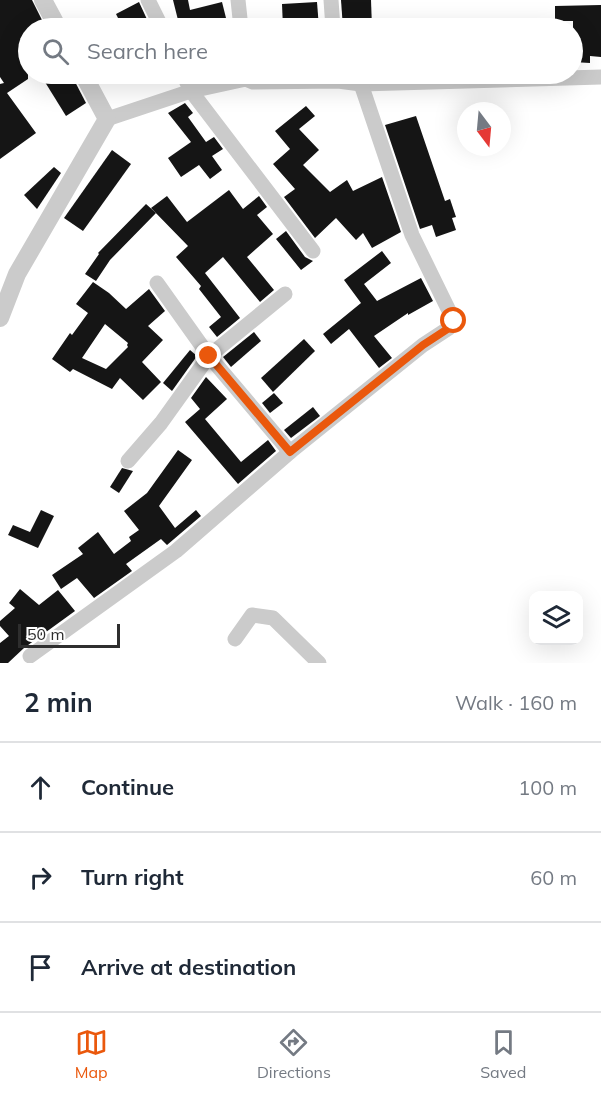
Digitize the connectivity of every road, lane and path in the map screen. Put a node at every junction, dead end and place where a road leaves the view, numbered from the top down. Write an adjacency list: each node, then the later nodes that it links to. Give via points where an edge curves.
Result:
1 (43, 0): 5 (street)
2 (148, 0): 6 (street)
3 (238, 0): 7 (street)
4 (330, 0): 8 (street)
5 (53, 18)
6 (157, 18)
7 (240, 18)
8 (332, 18)
9 (601, 77): 10 (street)
10 (583, 78)
11 (88, 84): 16 (street)
12 (188, 84): 15 (street)
13 (217, 84): 15 (street)
14 (362, 84): 22 (street, via 412,235 454,321)
15 (191, 91): 16 (street); 17 (street)
16 (107, 119): 20 (street, via 17,274)
17 (313, 251)
18 (157, 283): 21 (street)
19 (285, 294): 21 (street)
20 (0, 318)
21 (209, 356): 22 (street); 23 (street)
22 (290, 452): 25 (street, via 176,551)
23 (128, 461)
24 (235, 639): 26 (street, via 252,615 273,618)
25 (30, 656)
26 (319, 663)

